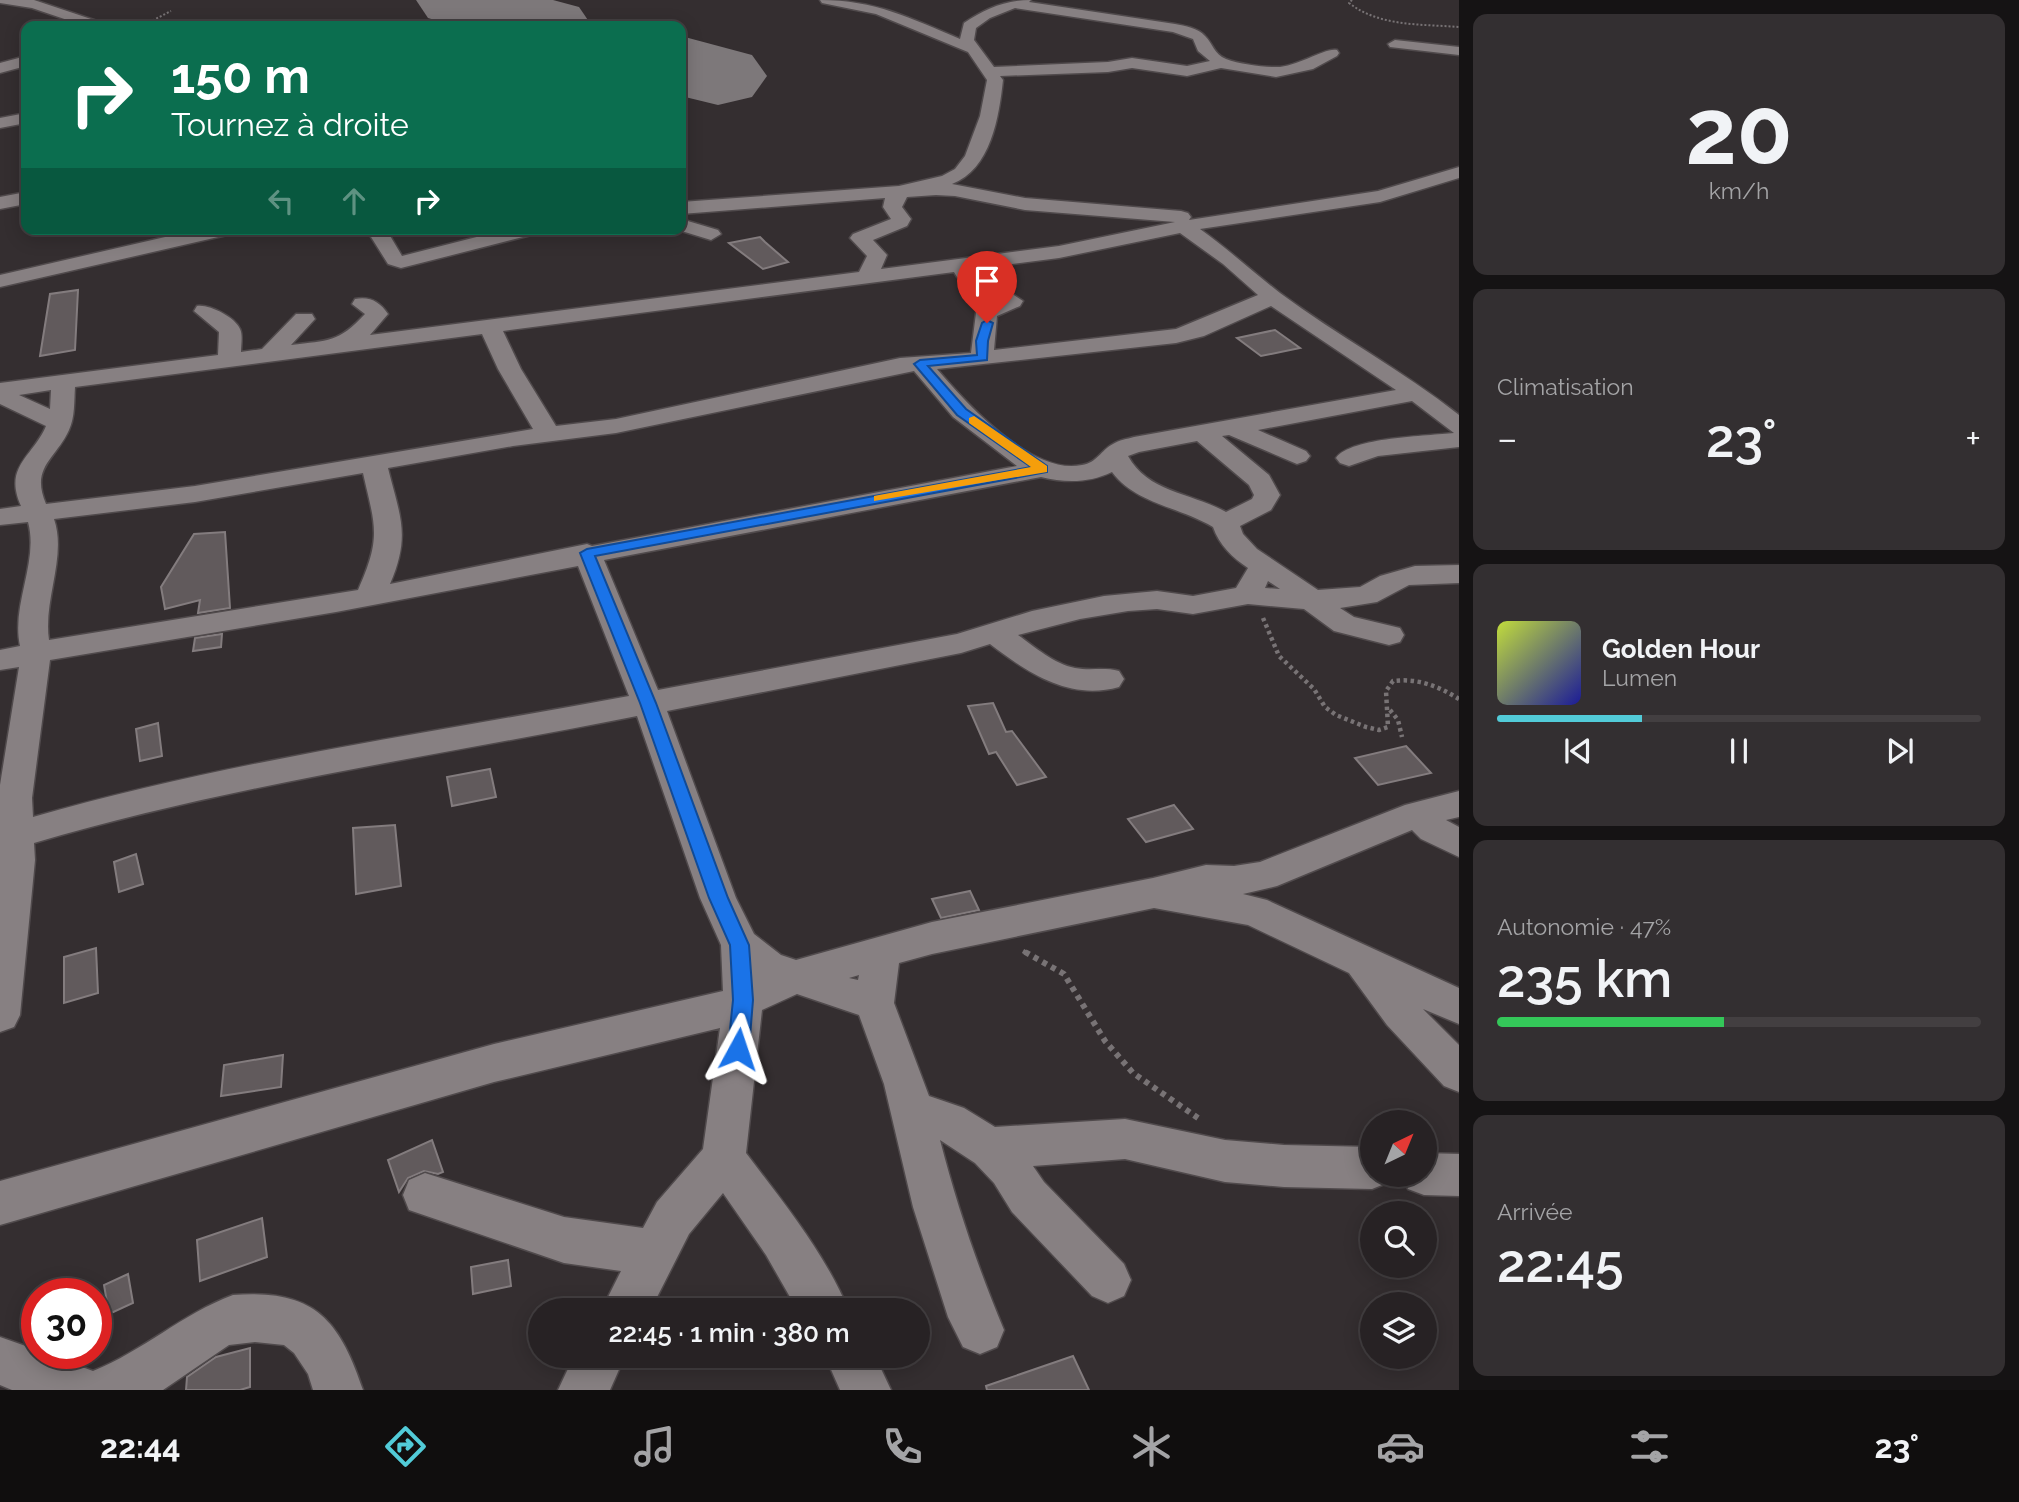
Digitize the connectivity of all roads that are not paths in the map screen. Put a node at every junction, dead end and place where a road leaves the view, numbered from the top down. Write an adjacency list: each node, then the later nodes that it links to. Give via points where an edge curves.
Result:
1 (5, 0): 5 (street, via 34,4)
2 (827, 0): 8 (street, via 883,11)
3 (1018, 2): 6 (street, via 1081,21); 8 (street, via 969,26 966,34)
4 (1151, 9): 6 (street)
5 (83, 21)
6 (1141, 23): 12 (street, via 1198,36 1203,48)
7 (1395, 44): 9 (street)
8 (973, 50): 14 (street)
9 (1459, 51)
10 (1332, 53): 12 (street, via 1308,66 1276,72)
11 (0, 58): 13 (street)
12 (1221, 63): 14 (street, via 1187,71 1132,63)
13 (14, 65)
14 (991, 72): 18 (street, via 994,89 986,123 975,153)
15 (21, 119): 16 (street)
16 (0, 123)
17 (1459, 172): 24 (street, via 1380,196)
18 (960, 174): 19 (street); 20 (street)
19 (902, 191): 20 (street, via 955,190); 23 (street); 32 (street, via 892,202 900,222 860,238 877,255)
20 (981, 196): 24 (street)
21 (21, 199): 22 (street)
22 (0, 203)
23 (686, 208)
24 (1215, 220): 26 (street)
25 (686, 226): 27 (street)
26 (1183, 226): 31 (street, via 1059,252); 34 (street)
27 (711, 234)
28 (201, 235): 33 (street)
29 (380, 235): 30 (street, via 401,262)
30 (508, 235)
31 (963, 264): 32 (street); 41 (street, via 964,273 1012,301 987,313)
32 (873, 272): 38 (street)
33 (0, 281)
34 (1282, 303): 41 (street, via 1176,336); 46 (street)
35 (363, 304): 39 (street, via 377,314 356,337)
36 (205, 311): 42 (street, via 230,330)
37 (304, 318): 40 (street)
38 (491, 328): 39 (street); 51 (street, via 518,387)
39 (338, 348): 40 (street)
40 (267, 357): 42 (street)
41 (983, 358): 43 (street)
42 (229, 362): 44 (street)
43 (920, 364): 51 (street, via 850,374 616,426); 57 (street, via 962,412)
44 (63, 382): 45 (street); 47 (street)
45 (0, 393): 47 (street)
46 (1417, 393): 48 (street); 49 (street)
47 (60, 423): 58 (street, via 33,460 29,474 29,500)
48 (1459, 427)
49 (1234, 428): 50 (street); 54 (street)
50 (1202, 432): 53 (street, via 1134,445); 60 (street, via 1260,481 1267,495 1262,504)
51 (549, 434): 56 (street)
52 (1459, 440): 55 (street, via 1374,449)
53 (1115, 455): 57 (street, via 1096,470 1082,473); 60 (street, via 1121,470 1139,485)
54 (1297, 456)
55 (1349, 458)
56 (374, 464): 58 (street, via 195,494); 65 (street, via 390,533 386,560)
57 (1042, 469): 61 (street)
58 (37, 512): 59 (street); 69 (street, via 45,531 33,611)
59 (0, 517)
60 (1225, 523): 62 (street, via 1236,544)
61 (587, 553): 65 (street); 72 (street)
62 (1265, 567): 64 (street); 66 (street)
63 (1459, 574): 66 (street, via 1408,576 1368,595)
64 (1248, 595): 66 (street); 67 (street, via 1196,604 1152,600 1102,606)
65 (370, 596): 69 (street)
66 (1311, 598): 68 (street, via 1343,624)
67 (993, 631): 71 (street, via 1052,673); 72 (street, via 961,643)
68 (1388, 635)
69 (36, 652): 70 (street); 75 (street)
70 (0, 660)
71 (1108, 679)
72 (648, 703): 75 (street, via 223,781 109,808); 78 (street, via 718,898)
73 (1459, 804): 74 (street)
74 (1417, 814): 76 (street); 77 (street, via 1264,876 1206,879)
75 (8, 840): 85 (street, via 17,860)
76 (1459, 843)
77 (1153, 893): 79 (street, via 980,927); 80 (street, via 1254,911)
78 (740, 945): 81 (street, via 768,967); 82 (street)
79 (881, 953): 81 (street); 83 (street)
80 (1359, 958): 84 (street); 86 (street, via 1401,1013)
81 (794, 977): 82 (street); 83 (street)
82 (743, 1000): 89 (street); 94 (street, via 721,1010 494,1063)
83 (874, 1003): 87 (street)
84 (1459, 1007)
85 (0, 1015)
86 (1459, 1073)
87 (911, 1111): 88 (street, via 949,1122); 99 (street, via 935,1207)
88 (990, 1149): 90 (street, via 1125,1139 1225,1161); 96 (street, via 1028,1197)
89 (724, 1157): 95 (street, via 673,1218); 98 (street)
90 (1360, 1168)
91 (1437, 1174): 92 (street)
92 (1459, 1175)
93 (425, 1195): 95 (street, via 564,1240)
94 (0, 1203)
95 (656, 1253): 97 (street)
96 (1108, 1280)
97 (632, 1298)
98 (817, 1298)
99 (980, 1330)
100 (0, 1361): 103 (street)
101 (595, 1368): 106 (street)
102 (855, 1368): 107 (street)
103 (78, 1390)
104 (108, 1390): 105 (street, via 132,1381 194,1339 234,1319 276,1317 318,1341)
105 (338, 1390)
106 (583, 1390)
107 (866, 1390)

